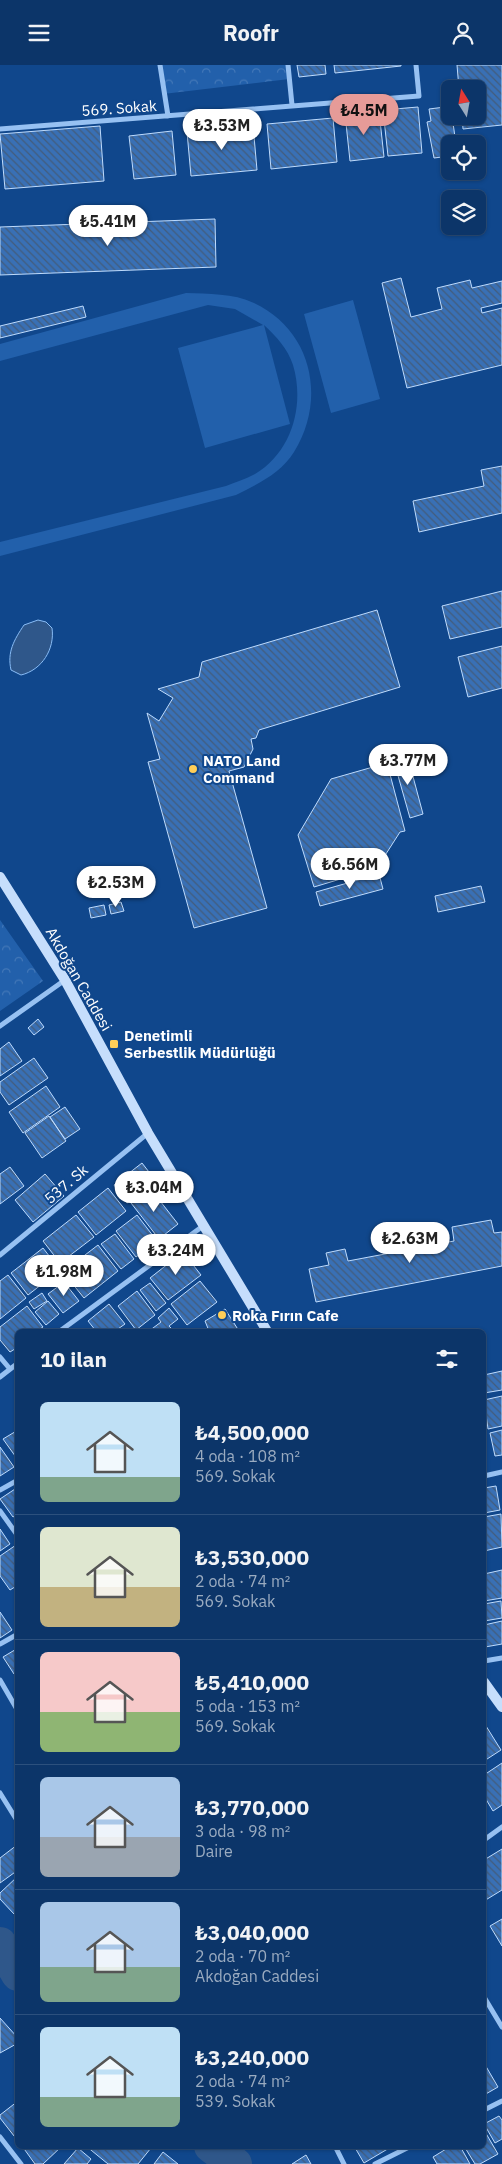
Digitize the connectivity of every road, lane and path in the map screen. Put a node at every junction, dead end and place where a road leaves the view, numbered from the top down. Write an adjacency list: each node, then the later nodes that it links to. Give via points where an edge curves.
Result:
1 (160, 65): 5 (street)
2 (288, 65): 4 (street)
3 (416, 65): 4 (street, 569. Sokak, via 419,95)
4 (292, 105): 5 (street, 569. Sokak)
5 (168, 117): 6 (street, 569. Sokak)
6 (0, 129)
7 (0, 877): 8 (main road, Akdoğan Caddesi)
8 (65, 980): 9 (street); 10 (main road, Akdoğan Caddesi)
9 (0, 1026)
10 (148, 1133): 11 (main road, Akdoğan Caddesi); 12 (street, 537. Sk)
11 (203, 1226): 13 (street); 14 (main road, Akdoğan Caddesi)
12 (0, 1255)
13 (63, 1329)
14 (264, 1329)
15 (0, 1357): 17 (street)
16 (15, 1365): 17 (street)
17 (10, 1369): 18 (street)
18 (0, 1377)
19 (502, 1472): 20 (street)
20 (486, 1476)
21 (15, 1482): 22 (street)
22 (0, 1490)
23 (0, 1511): 24 (street)
24 (15, 1532)
25 (15, 1635): 26 (street)
26 (0, 1645)
27 (502, 1658): 28 (street)
28 (486, 1661)
29 (486, 1679): 32 (main road)
30 (0, 1680): 33 (street)
31 (486, 1685): 34 (main road)
32 (502, 1696)
33 (15, 1706)
34 (502, 1707)
35 (0, 1793): 36 (street)
36 (15, 1816)
37 (502, 1827): 38 (street)
38 (486, 1839)
39 (486, 2000): 40 (street)
40 (502, 2027)
41 (502, 2101): 42 (street)
42 (486, 2109)
43 (0, 2137): 46 (street)
44 (336, 2149): 47 (street)
45 (405, 2149): 48 (street)
46 (21, 2164)
47 (344, 2164)
48 (375, 2164)

